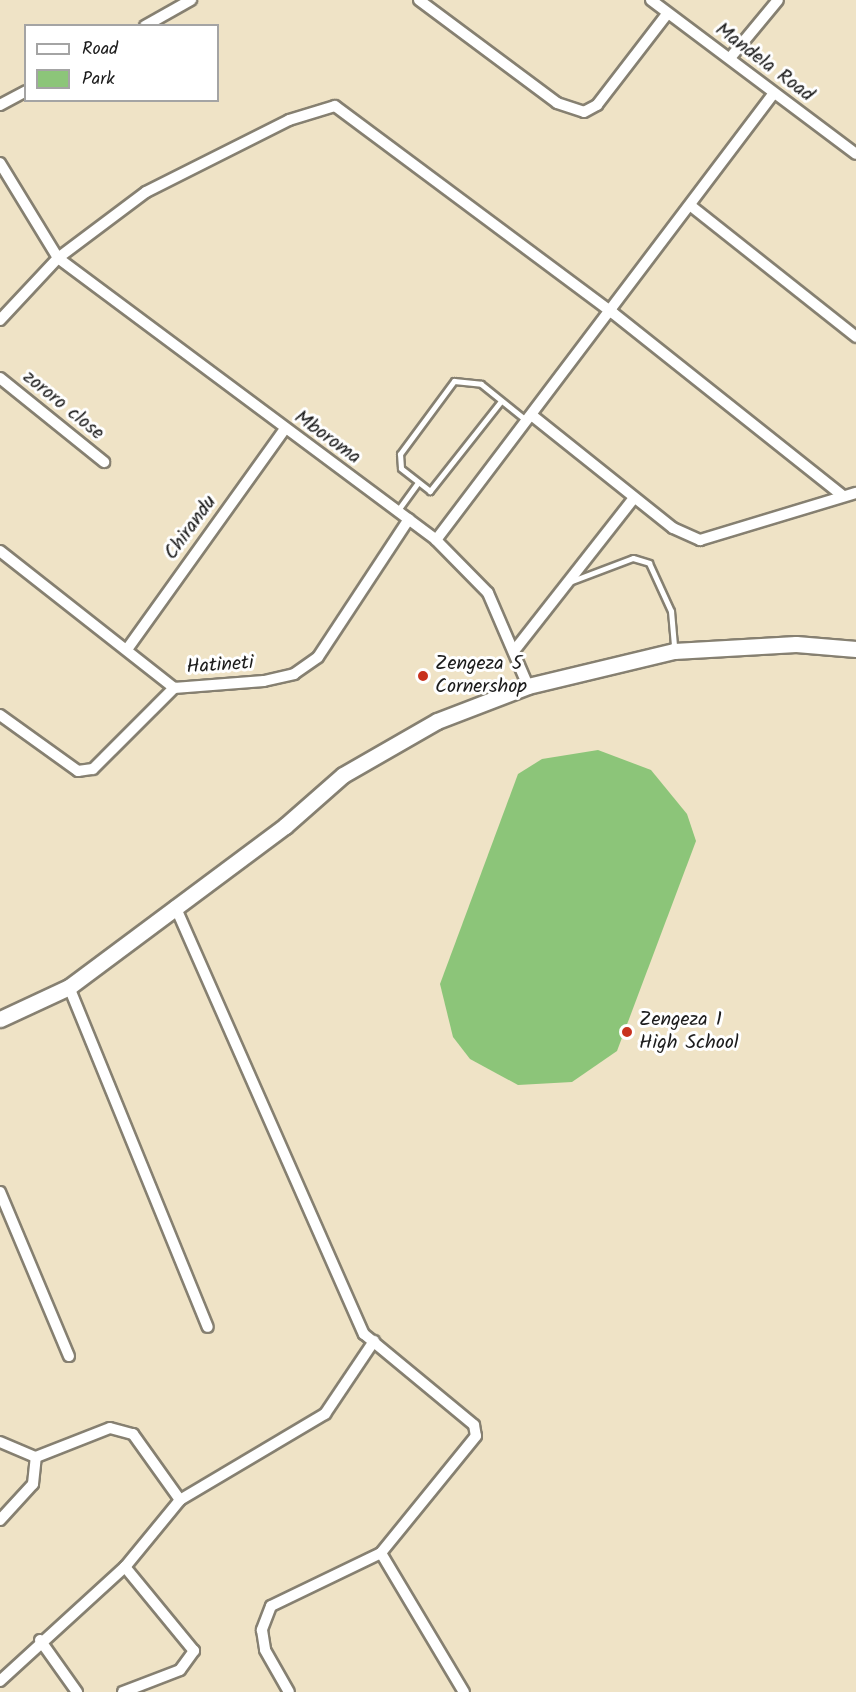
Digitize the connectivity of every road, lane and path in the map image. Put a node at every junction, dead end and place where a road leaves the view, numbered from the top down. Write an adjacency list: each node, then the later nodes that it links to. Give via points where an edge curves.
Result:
1 (191, 0): 6 (street)
2 (419, 0): 5 (street, via 557,104 584,112 597,105)
3 (651, 0): 5 (street, Mandela Road)
4 (778, 0): 7 (street)
5 (667, 14): 7 (street, Mandela Road)
6 (148, 24)
7 (730, 58): 9 (street, Mandela Road)
8 (24, 92): 10 (street)
9 (774, 93): 11 (street, Mandela Road); 13 (street)
10 (0, 105)
11 (856, 154)
12 (0, 163): 14 (street)
13 (691, 206): 15 (street); 17 (street)
14 (58, 258): 15 (street, via 195,163 313,110 335,106); 16 (street); 21 (street, Mboroma)
15 (613, 313): 20 (street); 25 (street)
16 (0, 320)
17 (856, 337)
18 (0, 378): 22 (street, zororo close)
19 (501, 400): 20 (lane); 23 (lane, via 430,491); 23 (lane, via 482,384 454,381 400,454 401,468)
20 (531, 420): 26 (street); 29 (street)
21 (284, 430): 27 (street, Mboroma); 32 (street, Chirandu)
22 (104, 462)
23 (418, 482): 27 (lane)
24 (856, 493): 25 (street)
25 (843, 496): 26 (street, via 700,540 686,537)
26 (634, 498): 31 (street)
27 (398, 510): 28 (street, Mboroma)
28 (409, 519): 29 (street, Mboroma); 37 (street, Hatineti, via 318,657 294,674 264,681)
29 (436, 540): 34 (street, Mboroma, via 488,593)
30 (0, 551): 32 (street, Hatineti)
31 (568, 583): 34 (street); 35 (lane, via 633,558 649,563 671,611)
32 (128, 648): 37 (street, Hatineti)
33 (856, 649): 35 (street, via 796,644)
34 (514, 651): 36 (street, Mboroma)
35 (674, 651): 36 (street)
36 (528, 686): 39 (street, via 437,721 351,769 285,826)
37 (174, 688): 38 (street, via 93,769 78,771)
38 (0, 715)
39 (175, 906): 40 (street); 44 (street, via 364,1334)
40 (69, 987): 41 (street); 43 (street)
41 (0, 1019)
42 (0, 1192): 45 (street)
43 (208, 1327)
44 (374, 1341): 48 (street, via 325,1414); 50 (street, via 474,1425 476,1436)
45 (69, 1356)
46 (0, 1442): 47 (street)
47 (36, 1457): 48 (street, via 110,1428 133,1434); 49 (street, via 33,1484)
48 (180, 1500): 51 (street)
49 (0, 1520)
50 (381, 1553): 56 (street, via 271,1606 262,1630 266,1650); 57 (street)
51 (125, 1567): 52 (street); 55 (street, via 194,1651 180,1670)
52 (40, 1640): 53 (street); 54 (street)
53 (0, 1681)
54 (77, 1692)
55 (123, 1692)
56 (289, 1692)
57 (464, 1692)

